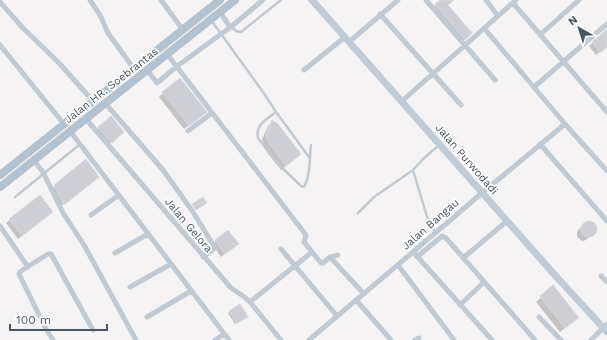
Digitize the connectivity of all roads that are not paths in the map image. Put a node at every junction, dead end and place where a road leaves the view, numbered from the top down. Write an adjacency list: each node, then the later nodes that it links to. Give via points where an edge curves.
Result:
1 (90, 0): 32 (street, via 108,33)
2 (161, 0): 23 (street)
3 (220, 0): 23 (main road, Jalan HR. Soebrantas)
4 (235, 0): 16 (main road, Jalan HR. Soebrantas)
5 (264, 0): 21 (street)
6 (281, 0): 21 (lane, via 241,32 236,32)
7 (312, 0): 26 (street, Jalan Purwodadi)
8 (398, 0): 17 (street)
9 (426, 0): 15 (street)
10 (436, 0): 15 (street)
11 (486, 0): 18 (street)
12 (579, 0): 25 (street)
13 (0, 2): 38 (street)
14 (514, 2): 18 (street); 25 (street)
15 (430, 5): 28 (street)
16 (220, 12): 19 (main road, Jalan HR. Soebrantas); 21 (street)
17 (380, 14): 26 (street); 35 (street)
18 (498, 16): 22 (street)
19 (211, 19): 24 (lane); 29 (main road, Jalan HR. Soebrantas)
20 (607, 24): 30 (street)
21 (231, 27): 24 (street)
22 (484, 28): 28 (street); 37 (street)
23 (182, 30): 32 (main road, Jalan HR. Soebrantas)
24 (222, 33): 31 (street); 42 (lane)
25 (540, 35): 30 (street)
26 (347, 39): 34 (street); 39 (street, Jalan Purwodadi)
27 (0, 45): 46 (street)
28 (465, 45): 35 (street); 36 (street)
29 (167, 54): 31 (street); 33 (main road, Jalan HR. Soebrantas)
30 (564, 62): 37 (street); 43 (street)
31 (176, 67): 33 (street, via 156,83); 44 (street)
32 (134, 69): 38 (main road, Jalan HR. Soebrantas)
33 (147, 70): 40 (main road, Jalan HR. Soebrantas)
34 (304, 70)
35 (434, 73): 39 (street); 41 (street)
36 (495, 80)
37 (534, 87): 47 (street)
38 (93, 101): 46 (main road, Jalan HR. Soebrantas)
39 (402, 101): 51 (street, Jalan Purwodadi)
40 (105, 103): 45 (main road, Jalan HR. Soebrantas); 76 (street, via 163,170 193,212 215,248)
41 (462, 104)
42 (276, 112): 54 (lane); 54 (lane, via 257,130 258,138 276,162 304,186 309,172)
43 (607, 112)
44 (212, 113): 49 (street); 72 (street, via 306,235 304,242)
45 (86, 119): 48 (main road, Jalan HR. Soebrantas); 76 (street, Jalan Gelora)
46 (64, 124): 59 (main road, Jalan HR. Soebrantas)
47 (565, 124): 52 (street, Jalan Bangau); 57 (street)
48 (70, 131): 50 (street); 55 (main road, Jalan HR. Soebrantas)
49 (188, 131)
50 (80, 144): 58 (lane); 62 (street)
51 (440, 144): 56 (lane); 61 (street, Jalan Purwodadi)
52 (540, 144): 61 (street, Jalan Bangau); 67 (street)
53 (311, 145): 54 (lane)
54 (310, 157)
55 (34, 160): 58 (street); 60 (main road, Jalan HR. Soebrantas)
56 (413, 170): 64 (lane, via 374,197); 69 (lane, via 428,220)
57 (607, 171)
58 (44, 174): 63 (lane); 100 (street, via 63,213 84,245)
59 (0, 175)
60 (0, 187)
61 (482, 192): 66 (street, Jalan Purwodadi); 69 (street, Jalan Bangau)
62 (119, 195): 65 (street); 70 (street)
63 (15, 197)
64 (358, 213)
65 (91, 215)
66 (507, 221): 79 (street); 96 (street, Jalan Purwodadi)
67 (607, 221)
68 (0, 226): 83 (street)
69 (436, 233): 73 (street, Jalan Bangau)
70 (148, 234): 74 (street); 80 (street)
71 (281, 249): 82 (street)
72 (312, 252): 78 (street, via 321,263); 82 (street)
73 (414, 252): 77 (street); 81 (street, Jalan Bangau)
74 (115, 253)
75 (338, 255): 78 (street)
76 (203, 257): 91 (street, Jalan Gelora, via 230,288)
77 (418, 257): 79 (street, via 442,236); 92 (street)
78 (330, 258): 89 (street)
79 (463, 258): 85 (street)
80 (171, 264): 87 (street); 88 (street)
81 (398, 265): 89 (street, Jalan Bangau); 106 (street)
82 (294, 266): 91 (street); 94 (street)
83 (28, 267): 97 (street, via 51,254); 99 (street, via 19,274)
84 (601, 276): 86 (street)
85 (484, 282): 92 (street); 108 (street)
86 (607, 282)
87 (130, 287)
88 (191, 291): 93 (street); 98 (street)
89 (364, 294): 90 (street, Jalan Bangau)
90 (356, 300): 94 (street, Jalan Bangau); 105 (street)
91 (250, 302): 103 (street, Jalan Gelora)
92 (460, 305): 107 (street)
93 (147, 316)
94 (337, 316): 104 (street, Jalan Bangau)
95 (539, 317): 109 (street)
96 (606, 328): 110 (street)
97 (93, 330)
98 (224, 334): 101 (street); 102 (street)
99 (53, 340)
100 (136, 340)
101 (215, 340)
102 (229, 340)
103 (281, 340)
104 (309, 340)
105 (391, 340)
106 (454, 340)
107 (492, 340)
108 (535, 340)
109 (562, 340)
110 (591, 340)

